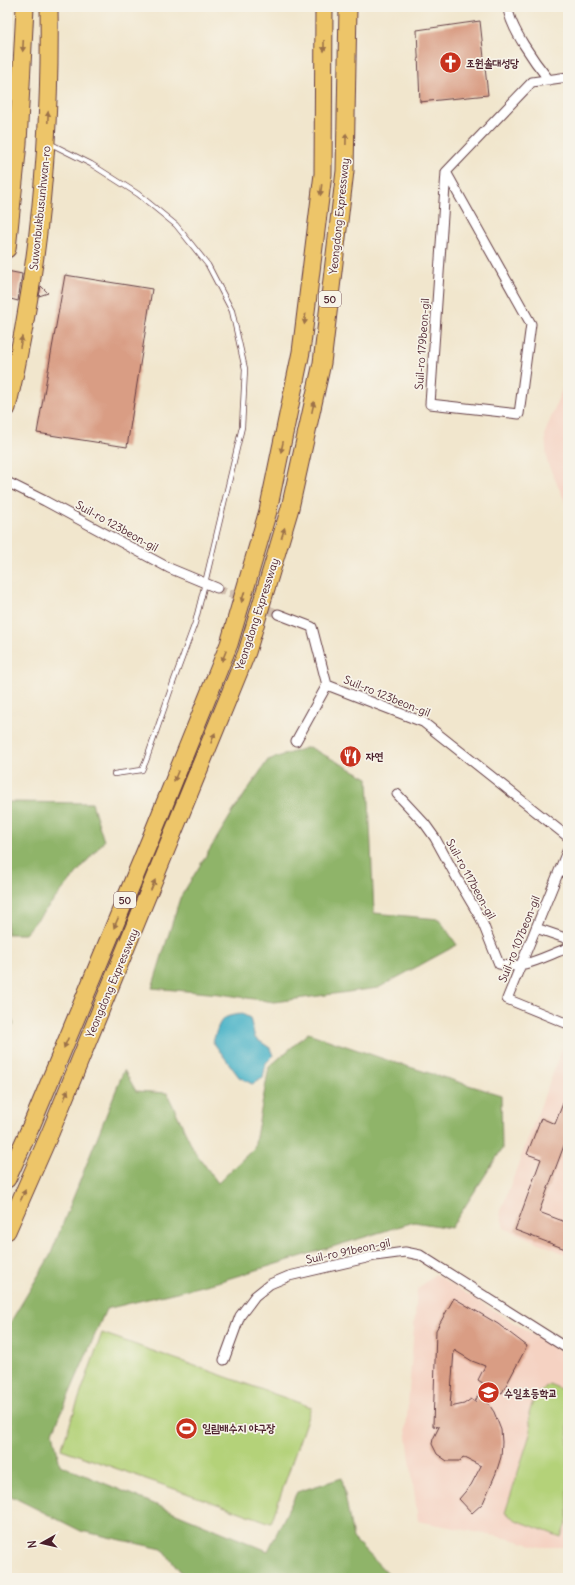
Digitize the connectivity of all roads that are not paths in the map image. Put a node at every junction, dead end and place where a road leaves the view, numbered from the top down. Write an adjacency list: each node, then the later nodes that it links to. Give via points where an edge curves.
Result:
1 (25, 7): 10 (highway, one-way to 10, via 18,143)
2 (50, 7): 8 (highway, Suwonbukbusunhwan-ro, one-way to 2)
3 (324, 7): 29 (highway, Yeongdong Expressway / 50, one-way to 29, via 323,174 301,352 268,511 229,644 132,884)
4 (348, 7): 30 (highway, Yeongdong Expressway / 50, one-way to 4, via 57,1116 248,652 290,508 322,363 345,171)
5 (508, 7): 7 (street, via 531,57)
6 (568, 77): 7 (street)
7 (549, 80): 9 (street, via 532,82)
8 (47, 142): 11 (highway, Suwonbukbusunhwan-ro, one-way to 8, via 38,245); 13 (lane, via 91,164 138,194 176,225 208,265 232,311 245,369 242,427)
9 (446, 172): 9 (street, Suil-ro 179beon-gil, via 430,404 518,414 531,324)
10 (7, 249)
11 (7, 408)
12 (7, 482): 13 (street, Suil-ro 123beon-gil, via 169,568)
13 (206, 583): 14 (street, Suil-ro 123beon-gil); 18 (lane, via 195,623 142,770)
14 (216, 588)
15 (278, 614): 16 (street, Suil-ro 123beon-gil, via 312,626)
16 (327, 686): 17 (street); 20 (street, Suil-ro 123beon-gil, via 423,722)
17 (296, 741)
18 (114, 774)
19 (397, 794): 27 (street, Suil-ro 117beon-gil, via 435,838 481,919 499,964 507,967)
20 (568, 838)
21 (568, 849): 22 (street, Suil-ro 107beon-gil)
22 (562, 865): 23 (street); 24 (street, Suil-ro 107beon-gil)
23 (568, 876)
24 (536, 928): 25 (street); 27 (street, Suil-ro 107beon-gil)
25 (568, 940)
26 (568, 948): 27 (street, Suil-ro 117beon-gil)
27 (521, 965): 28 (street, Suil-ro 107beon-gil, via 507,999)
28 (568, 1024)
29 (7, 1179)
30 (7, 1230)
31 (568, 1349): 32 (street, Suil-ro 91beon-gil, via 420,1255 404,1252 375,1256 289,1276 270,1284 255,1296 240,1316)
32 (224, 1360)

